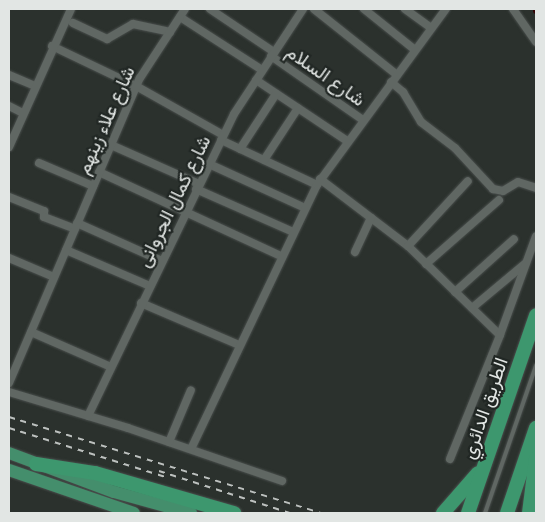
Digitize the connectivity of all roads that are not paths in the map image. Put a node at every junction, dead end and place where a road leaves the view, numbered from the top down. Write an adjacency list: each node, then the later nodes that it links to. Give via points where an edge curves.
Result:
1 (71, 9): 15 (street)
2 (186, 9): 10 (street, شارع علاء زينهم)
3 (210, 9): 17 (street, شارع السلام)
4 (303, 9): 17 (street, شارع كمال الجروانى)
5 (314, 9): 20 (street)
6 (364, 9): 16 (street)
7 (405, 9): 12 (street)
8 (446, 9): 12 (street)
9 (512, 9): 14 (street)
10 (180, 17): 13 (street, شارع علاء زينهم); 18 (street)
11 (73, 23): 13 (street, via 107,39 133,24)
12 (431, 28): 16 (street)
13 (170, 32): 24 (street, شارع علاء زينهم)
14 (536, 42)
15 (52, 46): 23 (street); 24 (street)
16 (415, 50): 20 (street)
17 (273, 54): 18 (street, شارع كمال الجروانى); 29 (street, شارع السلام)
18 (262, 70): 21 (street, شارع كمال الجروانى)
19 (9, 75): 23 (street)
20 (396, 75): 22 (street)
21 (256, 80): 25 (street); 30 (street, شارع كمال الجروانى)
22 (391, 82): 29 (street); 43 (street, via 403,92 421,122 455,148 490,186 504,190 518,182)
23 (35, 86): 28 (street)
24 (136, 86): 30 (street); 32 (street, شارع علاء زينهم)
25 (276, 94): 27 (street); 34 (street)
26 (9, 106): 28 (street)
27 (298, 108): 31 (street); 35 (street)
28 (23, 113): 33 (street)
29 (363, 120): 31 (street)
30 (222, 137): 34 (street); 37 (street, شارع كمال الجروانى)
31 (347, 141): 40 (street)
32 (111, 146): 38 (street, شارع علاء زينهم); 42 (street)
33 (9, 147)
34 (240, 149): 35 (street)
35 (264, 160): 40 (street)
36 (39, 163): 41 (street)
37 (209, 164): 42 (street, شارع كمال الجروانى); 46 (street)
38 (99, 172): 41 (street, شارع علاء زينهم); 47 (street)
39 (468, 181): 53 (street)
40 (318, 182): 46 (street); 48 (street)
41 (93, 186): 49 (street, شارع علاء زينهم)
42 (198, 186): 47 (street, شارع كمال الجروانى); 50 (street)
43 (536, 188)
44 (9, 197): 49 (street, via 44,211 44,217)
45 (498, 200): 60 (street)
46 (305, 208): 50 (street)
47 (185, 212): 56 (street); 58 (street, شارع كمال الجروانى)
48 (371, 218): 53 (street); 55 (street)
49 (76, 226): 54 (street, شارع علاء زينهم); 58 (street)
50 (293, 232): 56 (street)
51 (536, 236): 59 (street)
52 (514, 239): 63 (street)
53 (408, 246): 60 (street)
54 (66, 250): 61 (street, شارع علاء زينهم); 62 (street)
55 (356, 252)
56 (282, 256): 69 (street)
57 (9, 258): 61 (street)
58 (162, 260): 62 (street, شارع كمال الجروانى)
59 (527, 262): 65 (street); 68 (street)
60 (426, 264): 63 (street)
61 (54, 276): 67 (street, شارع علاء زينهم)
62 (150, 286): 64 (street, شارع كمال الجروانى)
63 (454, 292): 65 (street)
64 (141, 303): 69 (street); 71 (street, شارع كمال الجروانى)
65 (472, 308): 68 (street)
66 (536, 315): 82 (highway, الطريق الدائري)
67 (31, 332): 71 (street); 72 (street, شارع علاء زينهم)
68 (500, 335): 81 (street)
69 (239, 345): 78 (street)
70 (536, 366): 91 (lane)
71 (111, 367): 75 (street, شارع كمال الجروانى)
72 (9, 384)
73 (191, 390): 77 (street)
74 (9, 392): 75 (street)
75 (88, 416): 77 (street)
76 (536, 428): 92 (highway)
77 (170, 442): 78 (street)
78 (191, 450): 85 (street)
79 (9, 453): 83 (highway)
80 (536, 458): 93 (highway)
81 (450, 459)
82 (485, 462): 89 (highway); 90 (highway, الطريق الدائري)
83 (36, 464): 87 (highway, via 114,492); 88 (highway, via 89,472)
84 (9, 470): 86 (highway)
85 (282, 481)
86 (134, 513)
87 (191, 513)
88 (234, 513)
89 (443, 513)
90 (468, 513)
91 (485, 513)
92 (507, 513)
93 (529, 513)

